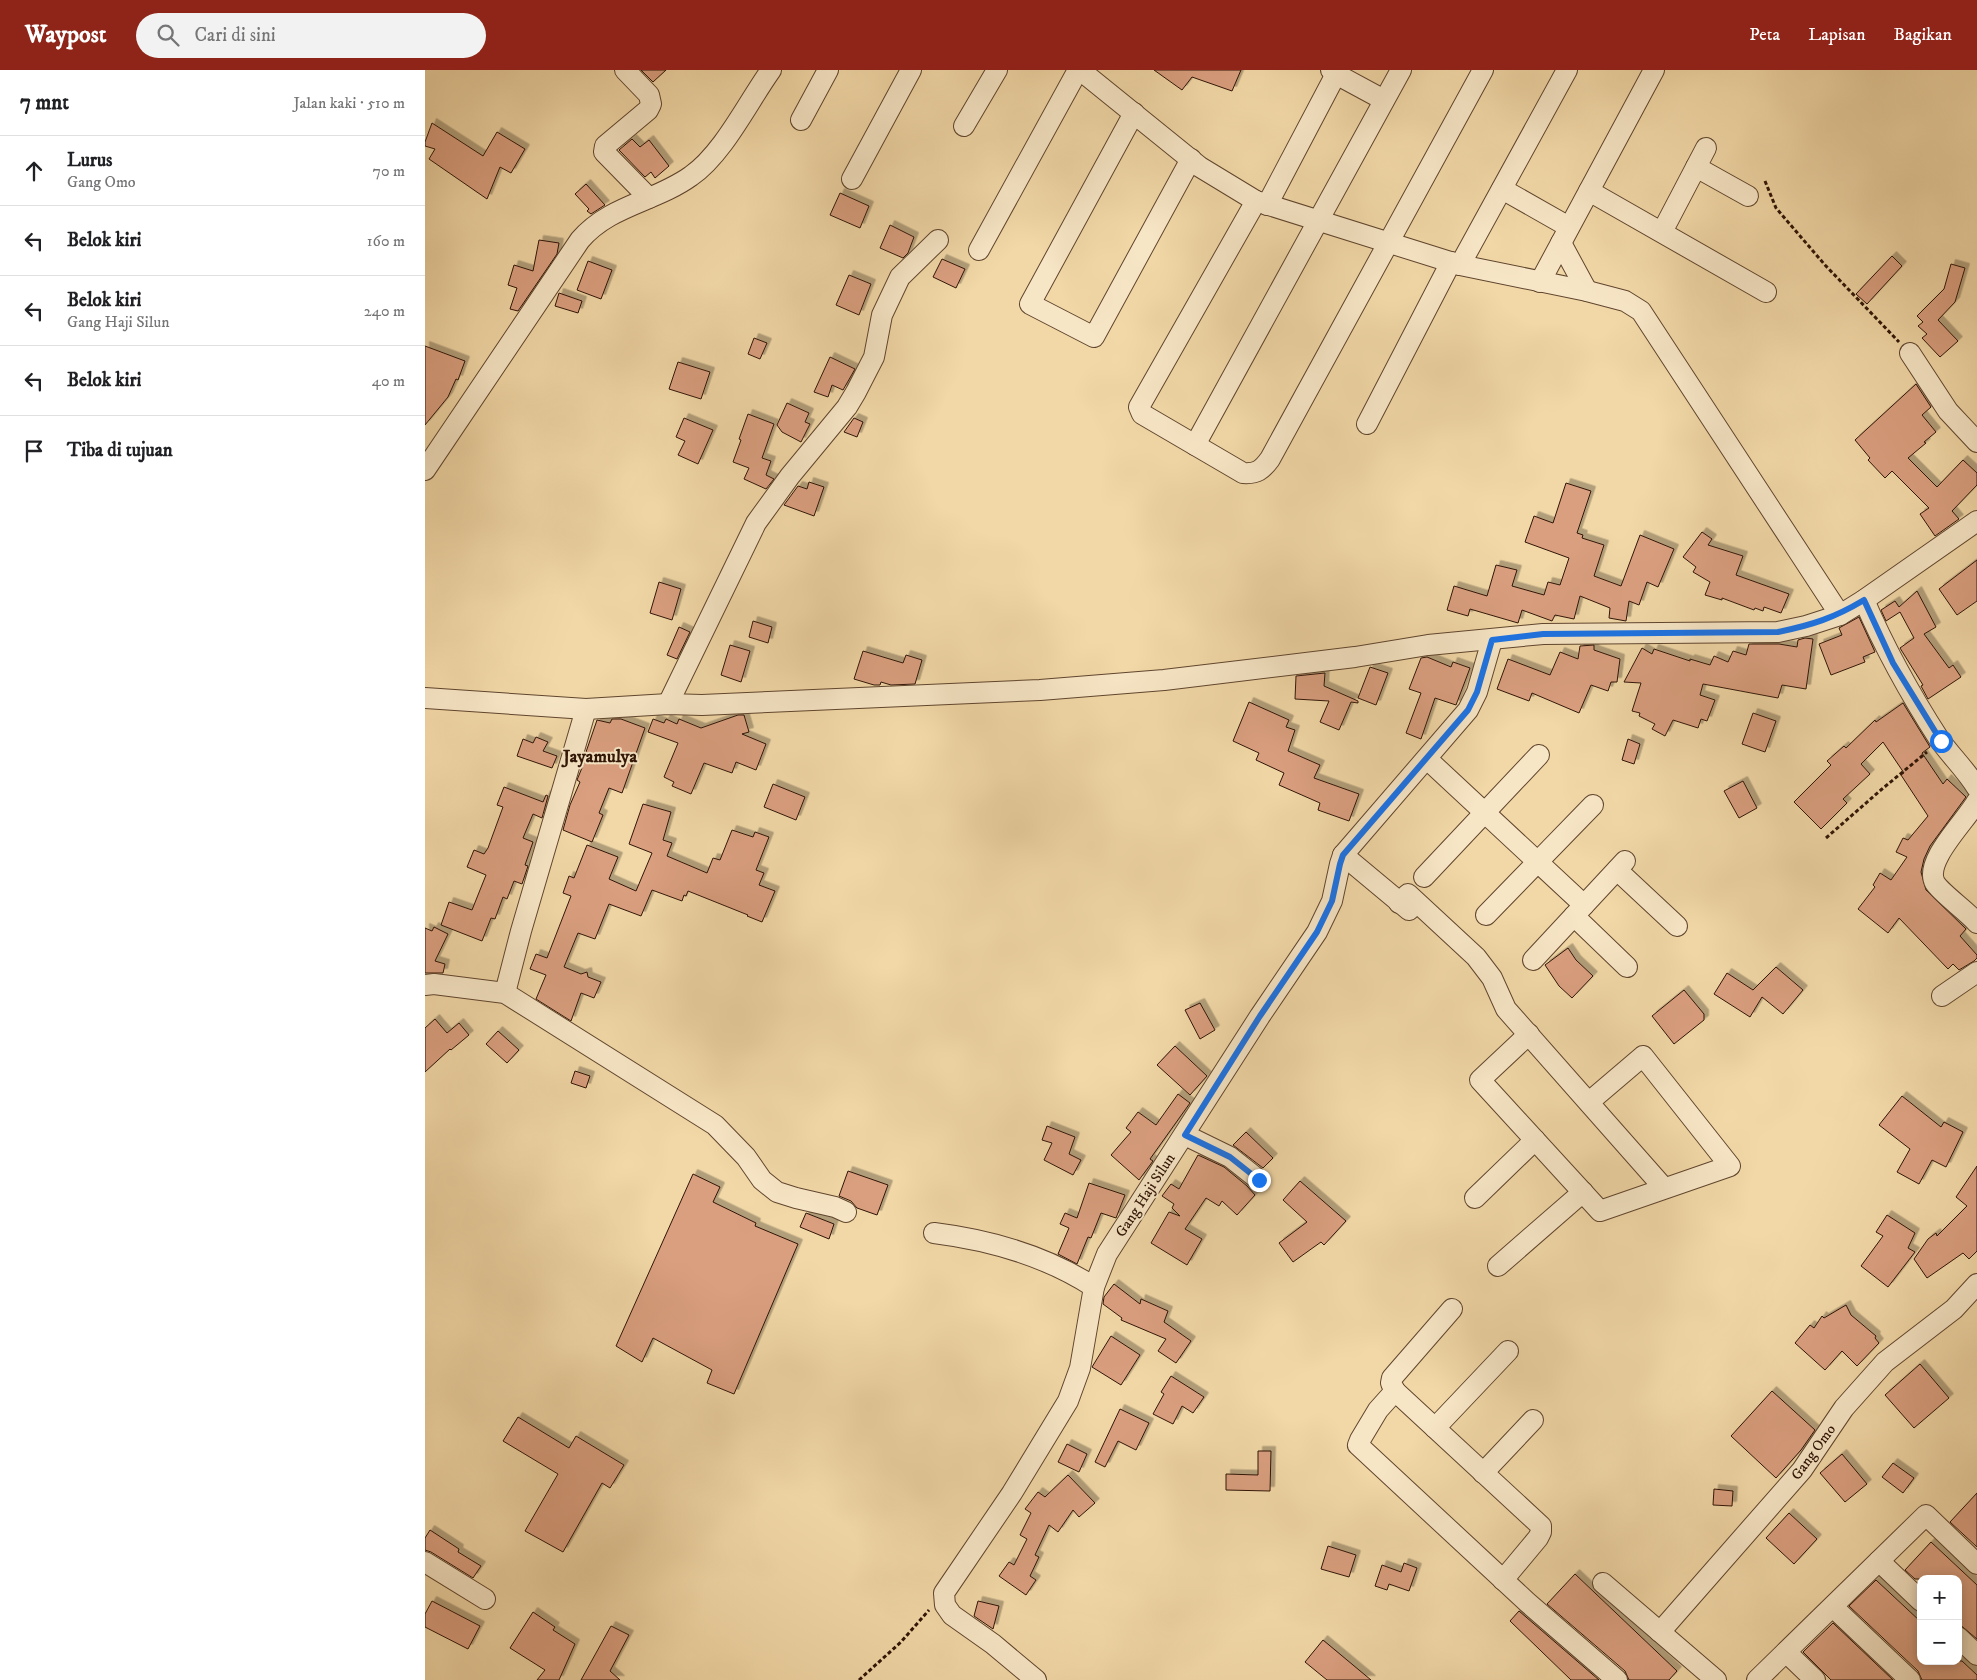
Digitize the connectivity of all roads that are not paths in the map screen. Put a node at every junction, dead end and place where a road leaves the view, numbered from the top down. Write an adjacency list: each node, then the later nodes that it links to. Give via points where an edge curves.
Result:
1 (625, 70): 23 (street, via 649,95 651,104 605,146 604,152)
2 (771, 70): 23 (street, via 706,163 693,176)
3 (828, 70): 14 (street)
4 (911, 70): 19 (street)
5 (997, 70): 15 (street)
6 (1079, 70): 13 (street); 30 (street)
7 (1401, 70): 12 (street)
8 (1483, 70): 29 (street)
9 (1567, 70): 20 (street)
10 (1654, 70): 21 (street)
11 (1333, 72): 12 (street); 24 (street)
12 (1384, 100): 25 (street)
13 (1134, 113): 17 (street); 17 (street, via 1030,304 1094,337)
14 (801, 120)
15 (964, 126)
16 (1706, 148): 18 (street)
17 (1191, 160): 24 (street)
18 (1696, 167): 22 (street); 26 (street)
19 (852, 178)
20 (1502, 189): 27 (street); 31 (street)
21 (1589, 191): 26 (street); 27 (street)
22 (1748, 196)
23 (649, 198): 39 (street, via 603,218 580,240)
24 (1262, 203): 25 (street); 38 (street, via 1139,407 1142,414)
25 (1319, 221): 29 (street); 38 (street)
26 (1662, 232): 34 (street)
27 (1565, 235): 32 (street); 33 (street)
28 (938, 240): 45 (street, via 900,277 882,315 874,357 856,392 757,523)
29 (1389, 242): 31 (street); 38 (street, via 1262,470 1243,472)
30 (979, 250)
31 (1455, 264): 32 (street); 36 (street)
32 (1540, 282): 33 (street)
33 (1587, 291): 42 (street, via 1625,301 1646,315)
34 (1766, 292)
35 (1910, 354): 37 (street, via 1948,411)
36 (1367, 424)
37 (1977, 442)
38 (1195, 445)
39 (425, 470)
40 (1977, 521): 41 (street)
41 (1864, 600): 42 (street); 49 (street, via 1893,663 1941,741)
42 (1840, 615): 43 (street, via 1778,632 1571,633)
43 (1492, 640): 45 (street, via 1428,645 1174,679 1040,690 702,706); 48 (street, Gang Haji Silun, via 1473,701)
44 (425, 698): 46 (street)
45 (668, 704): 46 (street)
46 (587, 709): 64 (street)
47 (1539, 755): 52 (street)
48 (1427, 759): 52 (street); 53 (street, Gang Haji Silun)
49 (1977, 788)
50 (1977, 800): 58 (street, via 1936,860 1933,872 1936,884)
51 (1593, 804): 54 (street)
52 (1485, 813): 54 (street); 55 (street)
53 (1343, 855): 66 (street, via 1399,903 1476,957 1493,978 1506,1009); 68 (street, Gang Haji Silun, via 1332,901 1317,932)
54 (1537, 861): 56 (street); 57 (street)
55 (1424, 877)
56 (1579, 911): 59 (street, via 1621,866); 60 (street); 61 (street)
57 (1486, 914)
58 (1977, 923)
59 (1677, 926)
60 (1533, 960)
61 (1627, 967)
62 (1977, 972): 65 (street)
63 (425, 985): 64 (street)
64 (505, 993): 74 (street, via 715,1125 746,1157 762,1180 777,1192)
65 (1942, 996)
66 (1529, 1034): 67 (street); 69 (street, via 1480,1080)
67 (1589, 1102): 71 (street); 71 (street, via 1643,1056 1730,1166)
68 (1185, 1135): 70 (street, via 1230,1157); 78 (street, Gang Haji Silun, via 1107,1254)
69 (1535, 1140): 72 (street); 73 (street)
70 (1259, 1180)
71 (1664, 1188): 72 (street, via 1599,1210)
72 (1583, 1192): 76 (street)
73 (1475, 1198)
74 (845, 1212)
75 (934, 1233): 78 (street, via 970,1238 1043,1260)
76 (1498, 1266)
77 (1977, 1284): 93 (street, Gang Omo, via 1954,1309 1885,1362 1844,1408 1803,1470)
78 (1094, 1286): 98 (street, Gang Haji Silun, via 1080,1368 1068,1401 1013,1493 944,1593 945,1605 952,1615)
79 (1453, 1309): 81 (street, via 1392,1378)
80 (1508, 1351): 83 (street)
81 (1395, 1391): 83 (street); 88 (street, via 1371,1420 1359,1448)
82 (1533, 1420): 84 (street)
83 (1435, 1428): 84 (street)
84 (1483, 1473): 88 (street, via 1542,1528 1538,1538)
85 (1879, 1561): 87 (street, via 1926,1515); 90 (street); 92 (street)
86 (425, 1562): 91 (street)
87 (1977, 1564)
88 (1503, 1580): 99 (street)
89 (1603, 1583): 93 (street)
90 (1917, 1597)
91 (485, 1599)
92 (1833, 1607): 95 (street); 102 (street)
93 (1660, 1632): 97 (street)
94 (1962, 1641): 96 (street)
95 (1786, 1652): 100 (street); 101 (street)
96 (1977, 1655)
97 (1702, 1676)
98 (1035, 1680)
99 (1617, 1680)
100 (1757, 1680)
101 (1815, 1680)
102 (1910, 1680)

